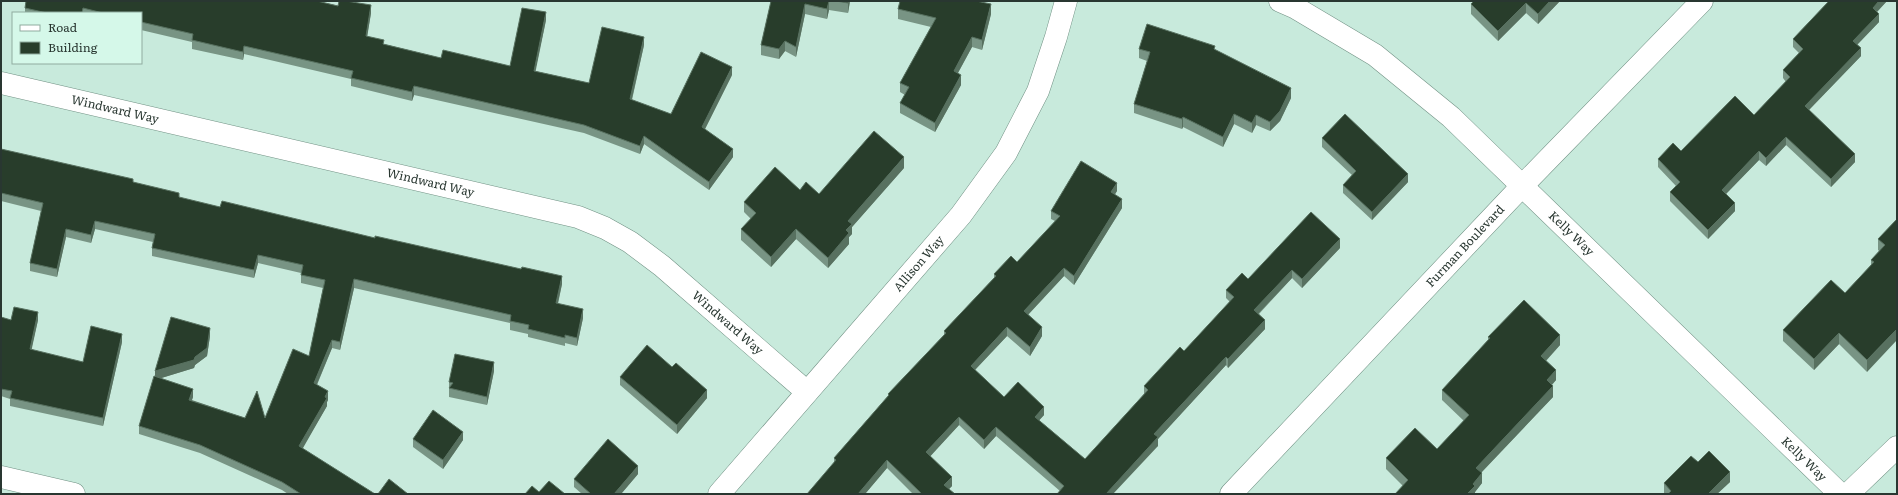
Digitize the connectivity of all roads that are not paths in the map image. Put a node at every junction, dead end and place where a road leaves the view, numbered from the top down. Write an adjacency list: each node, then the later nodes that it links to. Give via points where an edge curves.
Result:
1 (1066, 1): 6 (street, Allison Way, via 1038,91 1006,154 961,215)
2 (1280, 1): 5 (street, Kelly Way, via 1376,55 1451,117)
3 (1702, 1): 5 (street, Furman Boulevard)
4 (1, 82): 6 (street, Windward Way, via 578,218 605,228 630,242 662,266)
5 (1522, 186): 11 (street, Furman Boulevard); 12 (street, Kelly Way)
6 (807, 392): 10 (street, Allison Way)
7 (1897, 447): 13 (street)
8 (1, 477): 9 (street)
9 (74, 494)
10 (719, 494)
11 (1230, 494)
12 (1840, 494)
13 (1848, 494)

